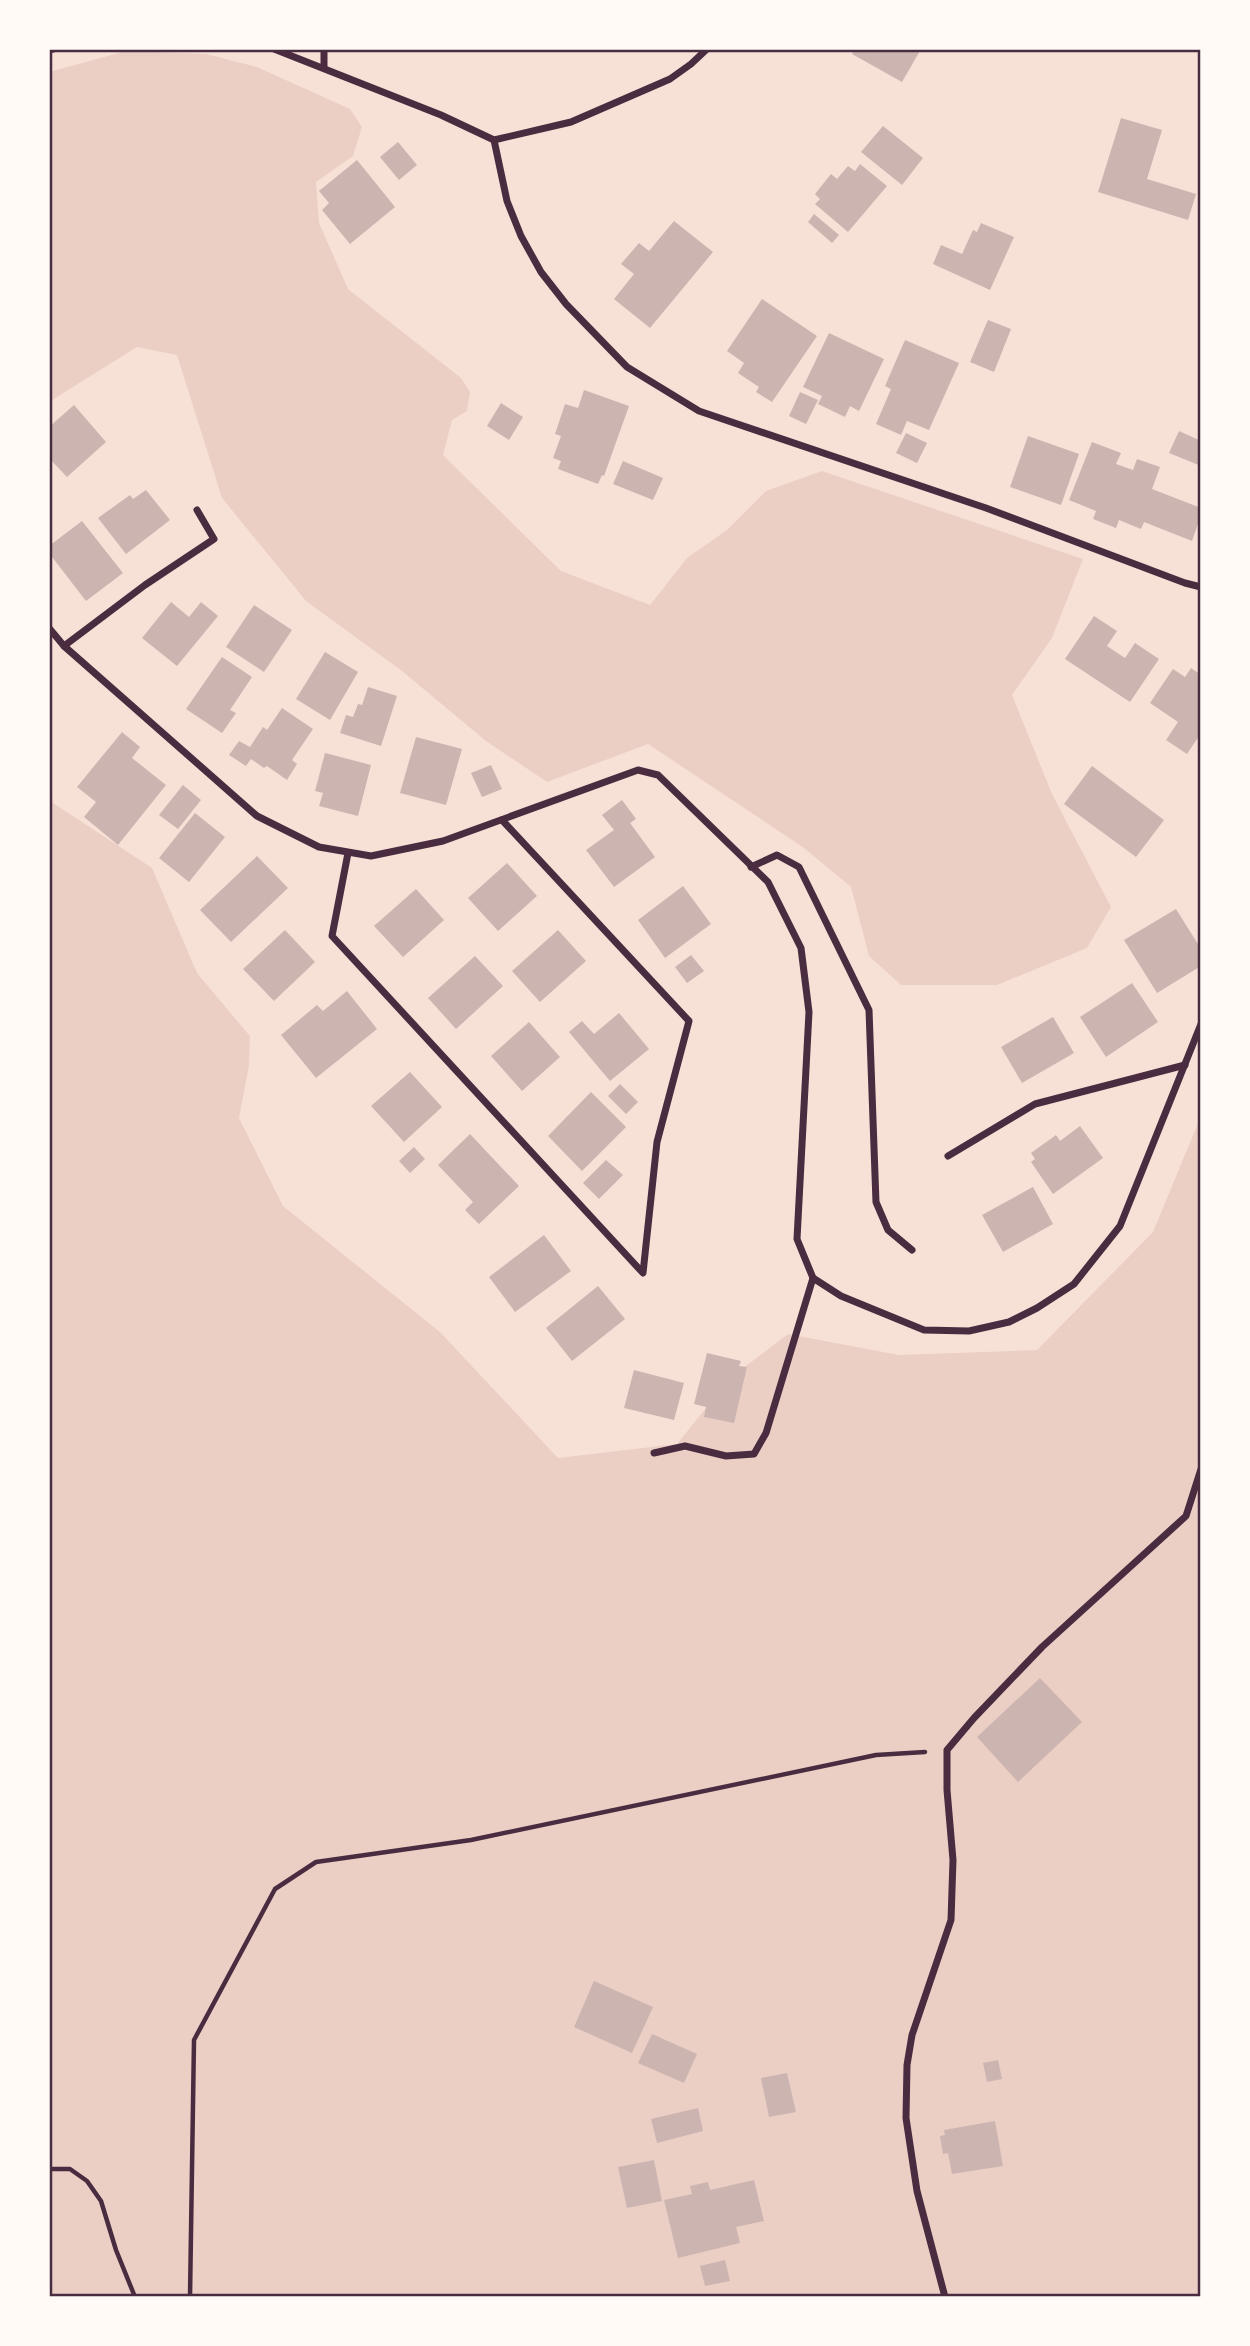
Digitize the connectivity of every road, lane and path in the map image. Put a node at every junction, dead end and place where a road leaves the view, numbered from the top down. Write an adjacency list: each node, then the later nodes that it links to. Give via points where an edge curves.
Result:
1 (274, 49): 4 (street)
2 (324, 49): 4 (street)
3 (707, 49): 5 (street, via 670,79 571,122)
4 (324, 68): 5 (street)
5 (494, 140): 7 (street, via 507,201 541,272 627,367 699,411)
6 (197, 510): 9 (street, via 214,540)
7 (1201, 587)
8 (49, 628): 9 (street)
9 (64, 646): 11 (street, via 257,816 319,847)
10 (502, 820): 11 (street, via 443,841 371,856); 11 (street, via 689,1021 657,1142 643,1273 332,936); 12 (street, via 638,770 659,775 673,787)
11 (348, 853)
12 (751, 867): 16 (street, via 777,855 799,867 869,1010 876,1202 888,1230); 17 (street, via 768,882 801,948 809,1012 797,1239)
13 (1201, 1024): 14 (street)
14 (1185, 1065): 15 (street, via 1035,1104); 17 (street, via 1120,1226 1074,1284 1037,1308 983,1329 924,1330 841,1296)
15 (947, 1156)
16 (912, 1250)
17 (813, 1278): 18 (street, via 766,1433 754,1454 726,1456 685,1446)
18 (654, 1453)
19 (1201, 1469): 20 (street, via 1186,1516 1042,1647)
20 (947, 1750): 23 (path, via 876,1755 471,1840 316,1862 275,1889 194,2040); 24 (street, via 951,1920 912,2035 906,2118 917,2191)
21 (49, 2168): 22 (path, via 70,2169 87,2181 101,2201)
22 (135, 2297)
23 (190, 2297)
24 (945, 2297)

